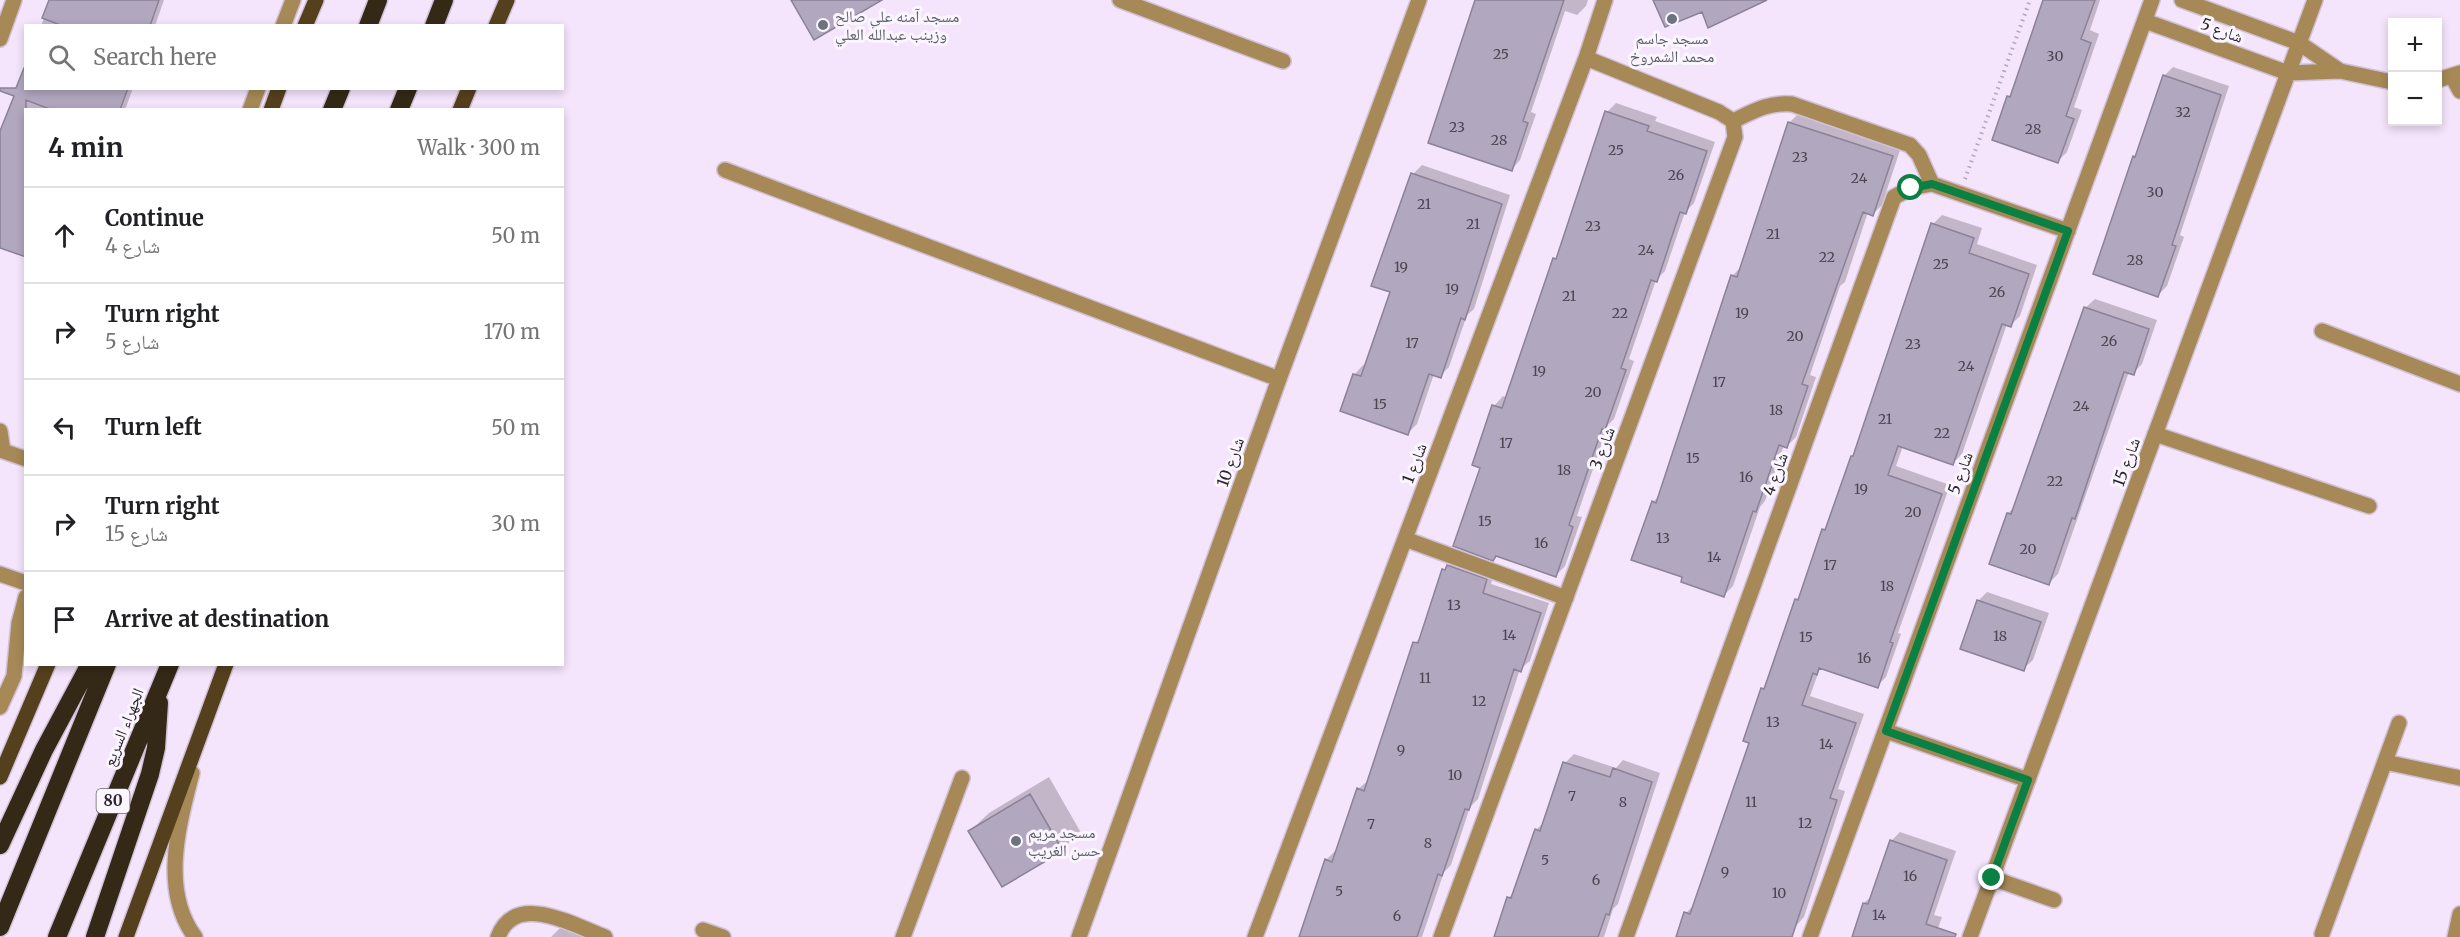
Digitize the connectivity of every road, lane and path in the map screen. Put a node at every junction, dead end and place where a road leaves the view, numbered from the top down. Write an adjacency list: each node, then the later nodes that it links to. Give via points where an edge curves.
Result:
1 (14, 0): 22 (street)
2 (293, 0): 16 (street)
3 (316, 0): 17 (main road)
4 (370, 0): 18 (highway)
5 (378, 0): 19 (highway)
6 (444, 0): 20 (highway)
7 (507, 0): 21 (main road)
8 (1120, 0): 25 (street)
9 (1419, 0): 47 (street, شارع 10)
10 (1605, 0): 24 (street, شارع 1)
11 (2030, 0): 44 (path)
12 (2152, 0): 15 (street, شارع 5)
13 (2182, 0): 23 (street, شارع 5)
14 (2315, 0): 23 (street, شارع 15)
15 (2145, 21): 27 (street, شارع 5); 45 (street, شارع 5)
16 (284, 24)
17 (306, 24)
18 (362, 24)
19 (369, 24)
20 (435, 24)
21 (497, 24)
22 (0, 39)
23 (2299, 43): 26 (street, شارع 5); 27 (street, شارع 15)
24 (1586, 58): 41 (street); 53 (street, شارع 1)
25 (1283, 61)
26 (2340, 71): 27 (street); 29 (street)
27 (2288, 74): 50 (street, شارع 15)
28 (2450, 76): 35 (street)
29 (2388, 81)
30 (257, 90): 36 (street)
31 (278, 90): 37 (main road)
32 (339, 90): 38 (highway)
33 (407, 90): 39 (highway)
34 (468, 90): 40 (main road)
35 (2460, 91)
36 (251, 108)
37 (272, 108)
38 (332, 108)
39 (400, 108)
40 (461, 108)
41 (1733, 121): 43 (street, via 1766,105 1792,104 1910,145); 56 (street, شارع 3, via 1735,137)
42 (725, 170): 47 (street)
43 (1932, 184): 44 (street); 91 (street, شارع 4, via 1911,188 1894,197)
44 (1960, 194): 45 (street)
45 (2068, 231): 67 (street, شارع 5)
46 (2322, 331): 48 (street)
47 (1279, 379): 88 (street, شارع 10)
48 (2460, 384)
49 (0, 431): 51 (street, via 3,451)
50 (2155, 434): 52 (street); 72 (street, شارع 15)
51 (24, 458)
52 (2369, 506)
53 (1405, 539): 56 (street); 89 (street, شارع 1)
54 (0, 574): 55 (street)
55 (24, 582)
56 (1566, 598): 90 (street, شارع 3)
57 (24, 604): 65 (street, via 14,676)
58 (47, 666): 69 (main road)
59 (89, 666): 73 (highway)
60 (106, 666): 77 (highway)
61 (169, 666): 63 (highway, الجهراء السريع / 80)
62 (225, 666): 64 (main road)
63 (161, 686): 80 (highway, الجهراء السريع / 80); 81 (highway, via 150,774)
64 (212, 699): 82 (main road); 83 (street, via 176,849 178,905)
65 (0, 707)
66 (2399, 723): 68 (street)
67 (1886, 731): 72 (street); 92 (street, شارع 5)
68 (2385, 762): 71 (street); 79 (street)
69 (0, 777)
70 (963, 778): 87 (street)
71 (2460, 778)
72 (2028, 780): 74 (street, شارع 15)
73 (0, 845)
74 (1992, 878): 75 (street); 93 (street, شارع 15)
75 (2054, 900)
76 (2460, 915): 94 (street)
77 (0, 927)
78 (703, 930): 86 (street)
79 (2322, 934)
80 (57, 937)
81 (95, 937)
82 (126, 937)
83 (195, 937)
84 (498, 937): 85 (street, via 502,927 518,914 529,912)
85 (605, 937)
86 (723, 937)
87 (903, 937)
88 (1079, 937)
89 (1255, 937)
90 (1441, 937)
91 (1626, 937)
92 (1810, 937)
93 (1970, 937)
94 (2455, 937)

